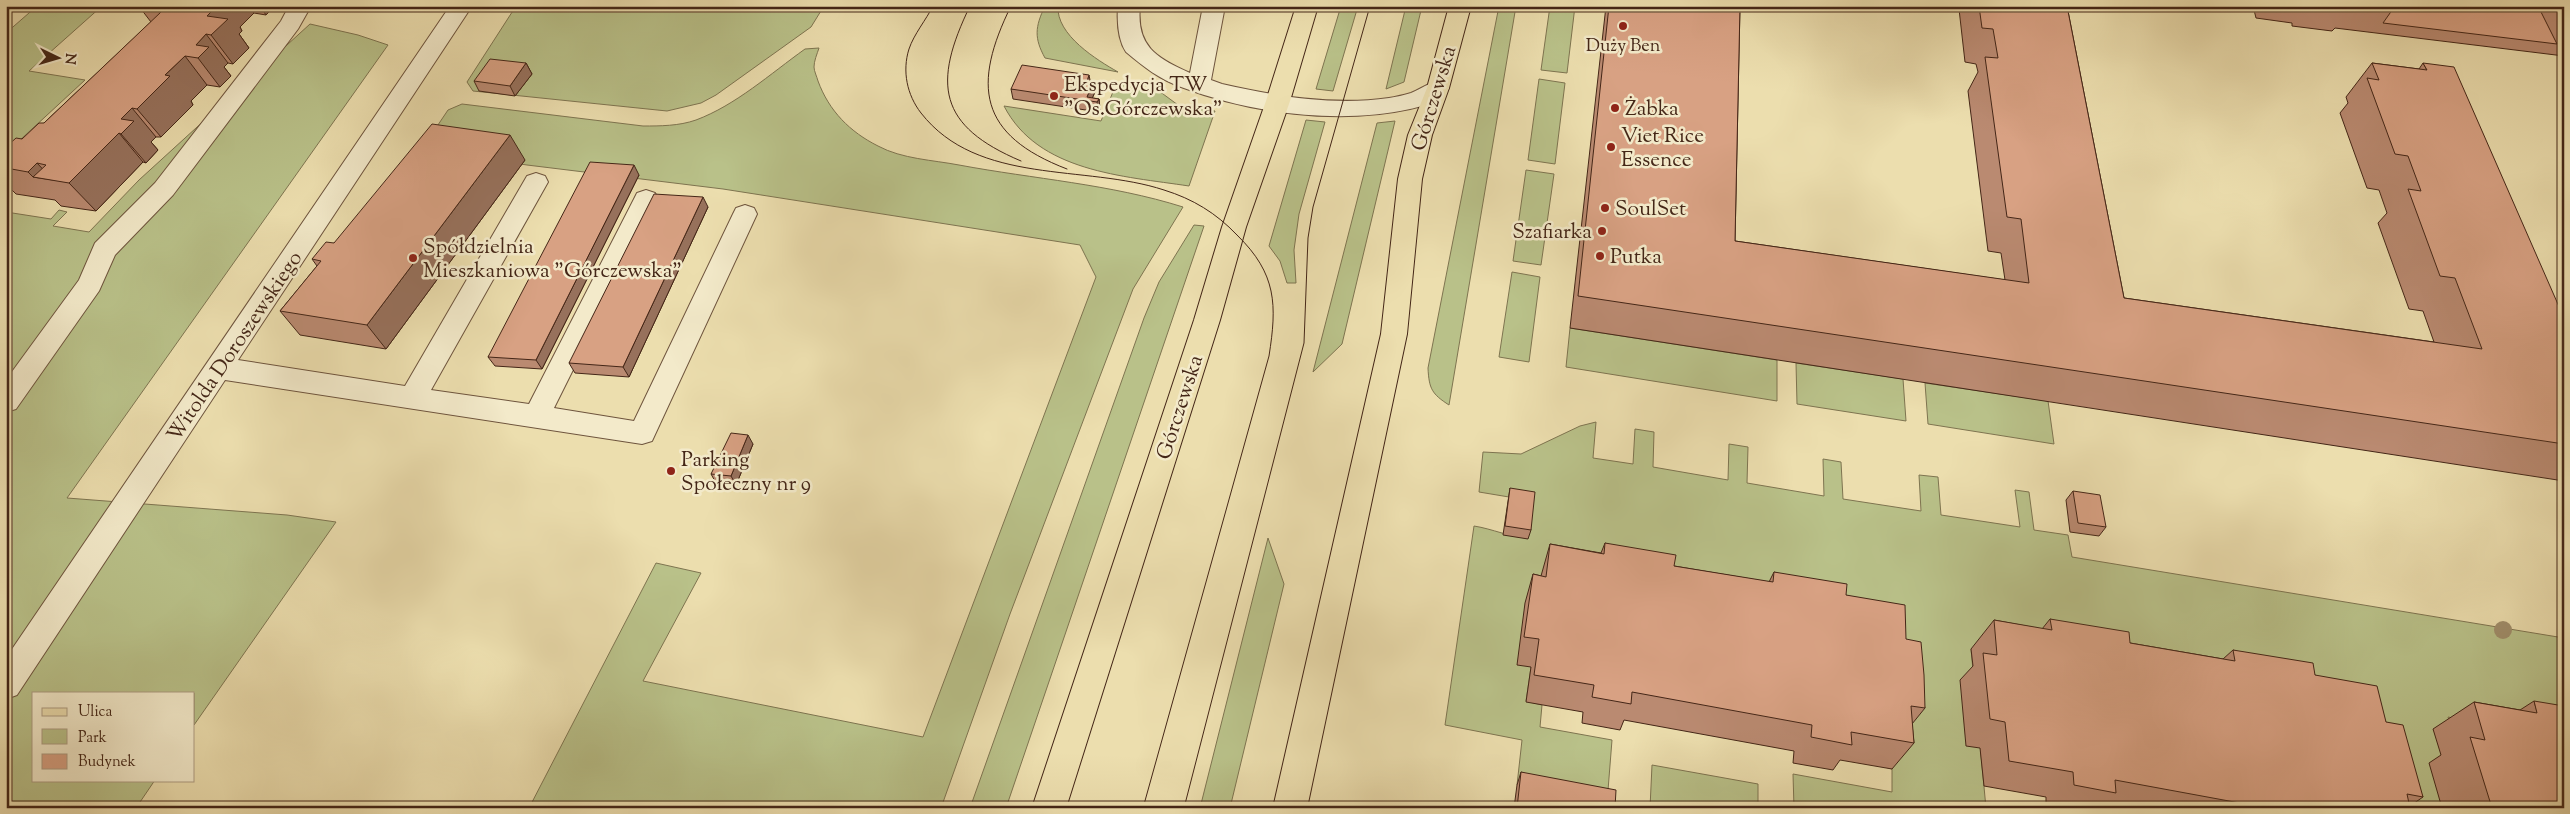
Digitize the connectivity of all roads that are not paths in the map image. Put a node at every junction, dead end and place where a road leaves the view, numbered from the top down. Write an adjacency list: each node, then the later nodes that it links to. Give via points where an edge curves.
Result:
1 (300, 6): 15 (street, via 290,24 164,189 104,250 90,284)
2 (461, 6): 13 (street, Witolda Doroszewskiego)
3 (1129, 6): 7 (street, via 1134,48 1164,70)
4 (1214, 6): 7 (street)
5 (1307, 6): 9 (main road, Górczewska)
6 (1460, 6): 8 (main road, Górczewska)
7 (1199, 84): 9 (street)
8 (1438, 88): 9 (street, via 1415,100 1365,108); 19 (main road, Górczewska, via 1420,134 1410,179 1394,334)
9 (1278, 101): 18 (main road, Górczewska, via 1234,227)
10 (536, 182): 14 (street)
11 (646, 199): 16 (street)
12 (745, 214): 16 (street, via 642,433)
13 (219, 368): 14 (street); 17 (street, Witolda Doroszewskiego)
14 (412, 398): 16 (street)
15 (6, 401)
16 (536, 417)
17 (6, 685)
18 (1049, 808)
19 (1290, 808)

